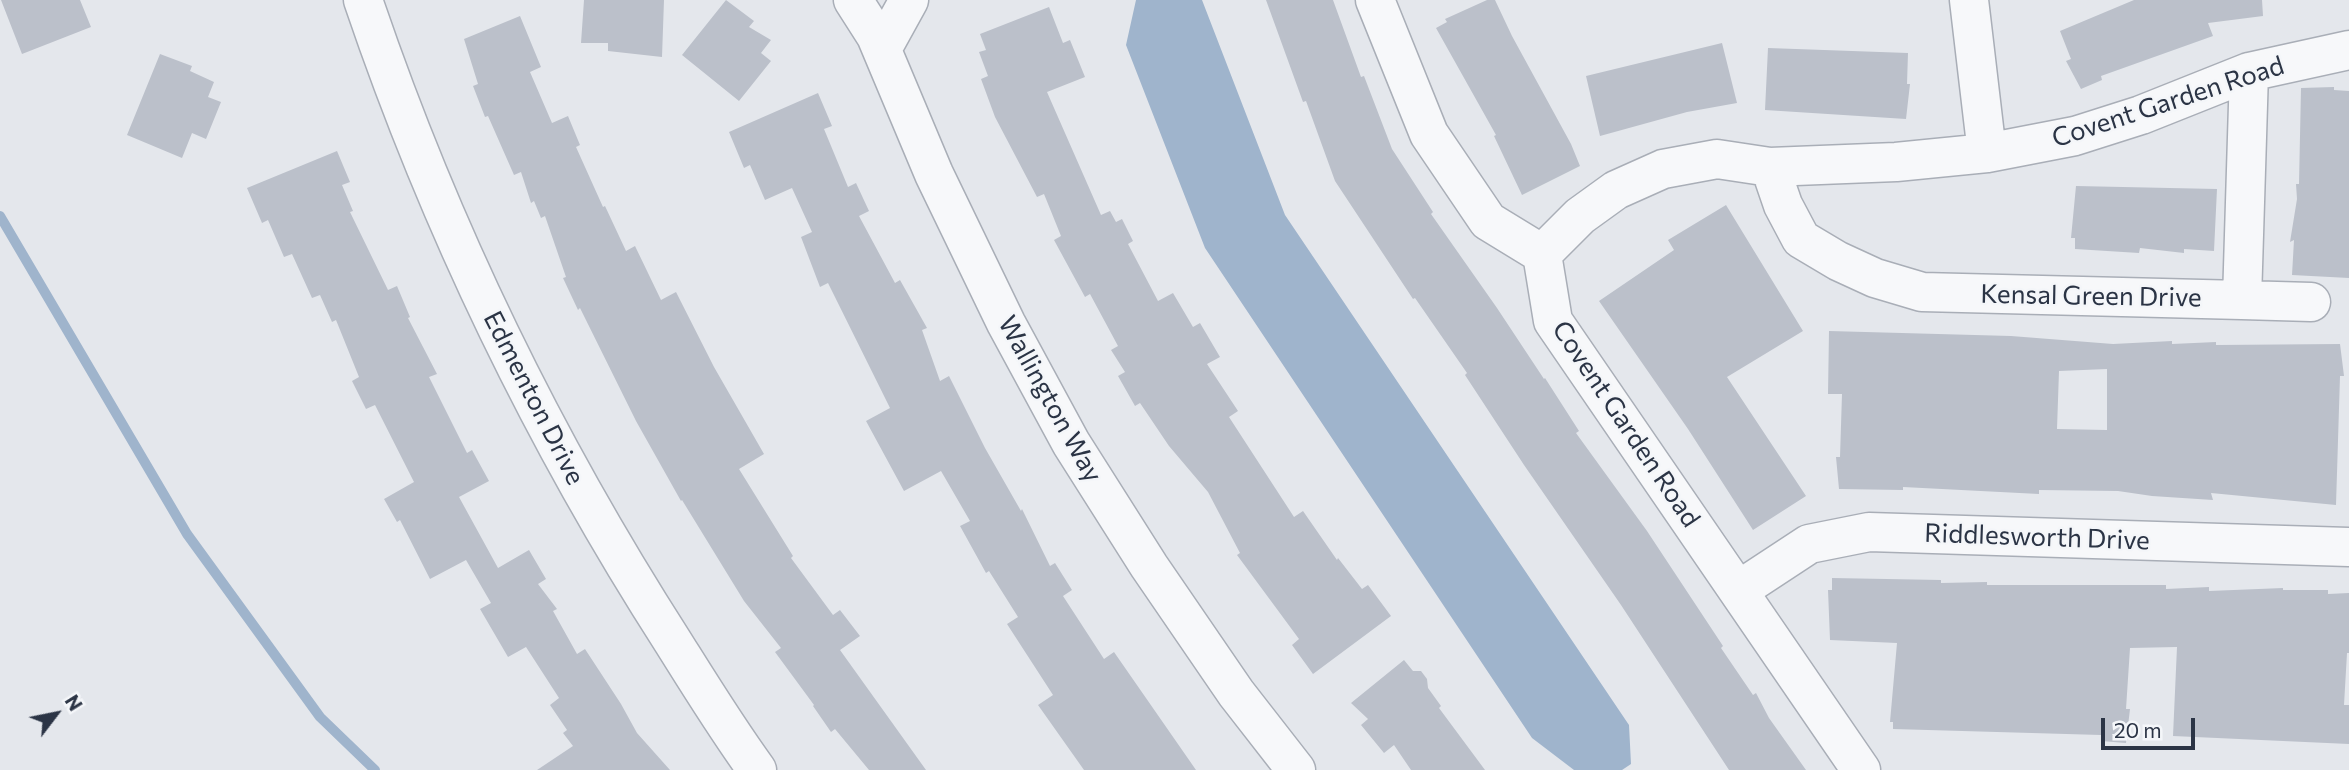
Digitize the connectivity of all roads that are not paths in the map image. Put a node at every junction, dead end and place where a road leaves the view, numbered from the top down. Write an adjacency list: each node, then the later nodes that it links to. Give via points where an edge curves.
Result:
1 (363, 0): 16 (street, Edmenton Drive, via 431,185 558,450 631,578)
2 (853, 0): 6 (street, Wallington Way)
3 (909, 0): 6 (street)
4 (1375, 0): 11 (street, via 1429,134 1488,220)
5 (1969, 0): 9 (street)
6 (882, 50): 17 (street, Wallington Way, via 946,199 1071,443 1236,693)
7 (2349, 50): 8 (street, Covent Garden Road)
8 (2249, 72): 9 (street, Covent Garden Road, via 2075,136); 12 (street)
9 (1987, 153): 10 (street, Covent Garden Road)
10 (1770, 167): 11 (street, Covent Garden Road, via 1717,159 1663,170 1616,190 1580,216); 12 (street, Kensal Green Drive, via 1801,239 1862,272 1922,292)
11 (1542, 254): 15 (street, Covent Garden Road, via 1553,321)
12 (2242, 300): 13 (street, Kensal Green Drive)
13 (2311, 302)
14 (2349, 547): 15 (street, Riddlesworth Drive, via 1869,532 1809,544)
15 (1739, 590): 18 (street, Covent Garden Road)
16 (757, 770)
17 (1296, 770)
18 (1861, 770)

